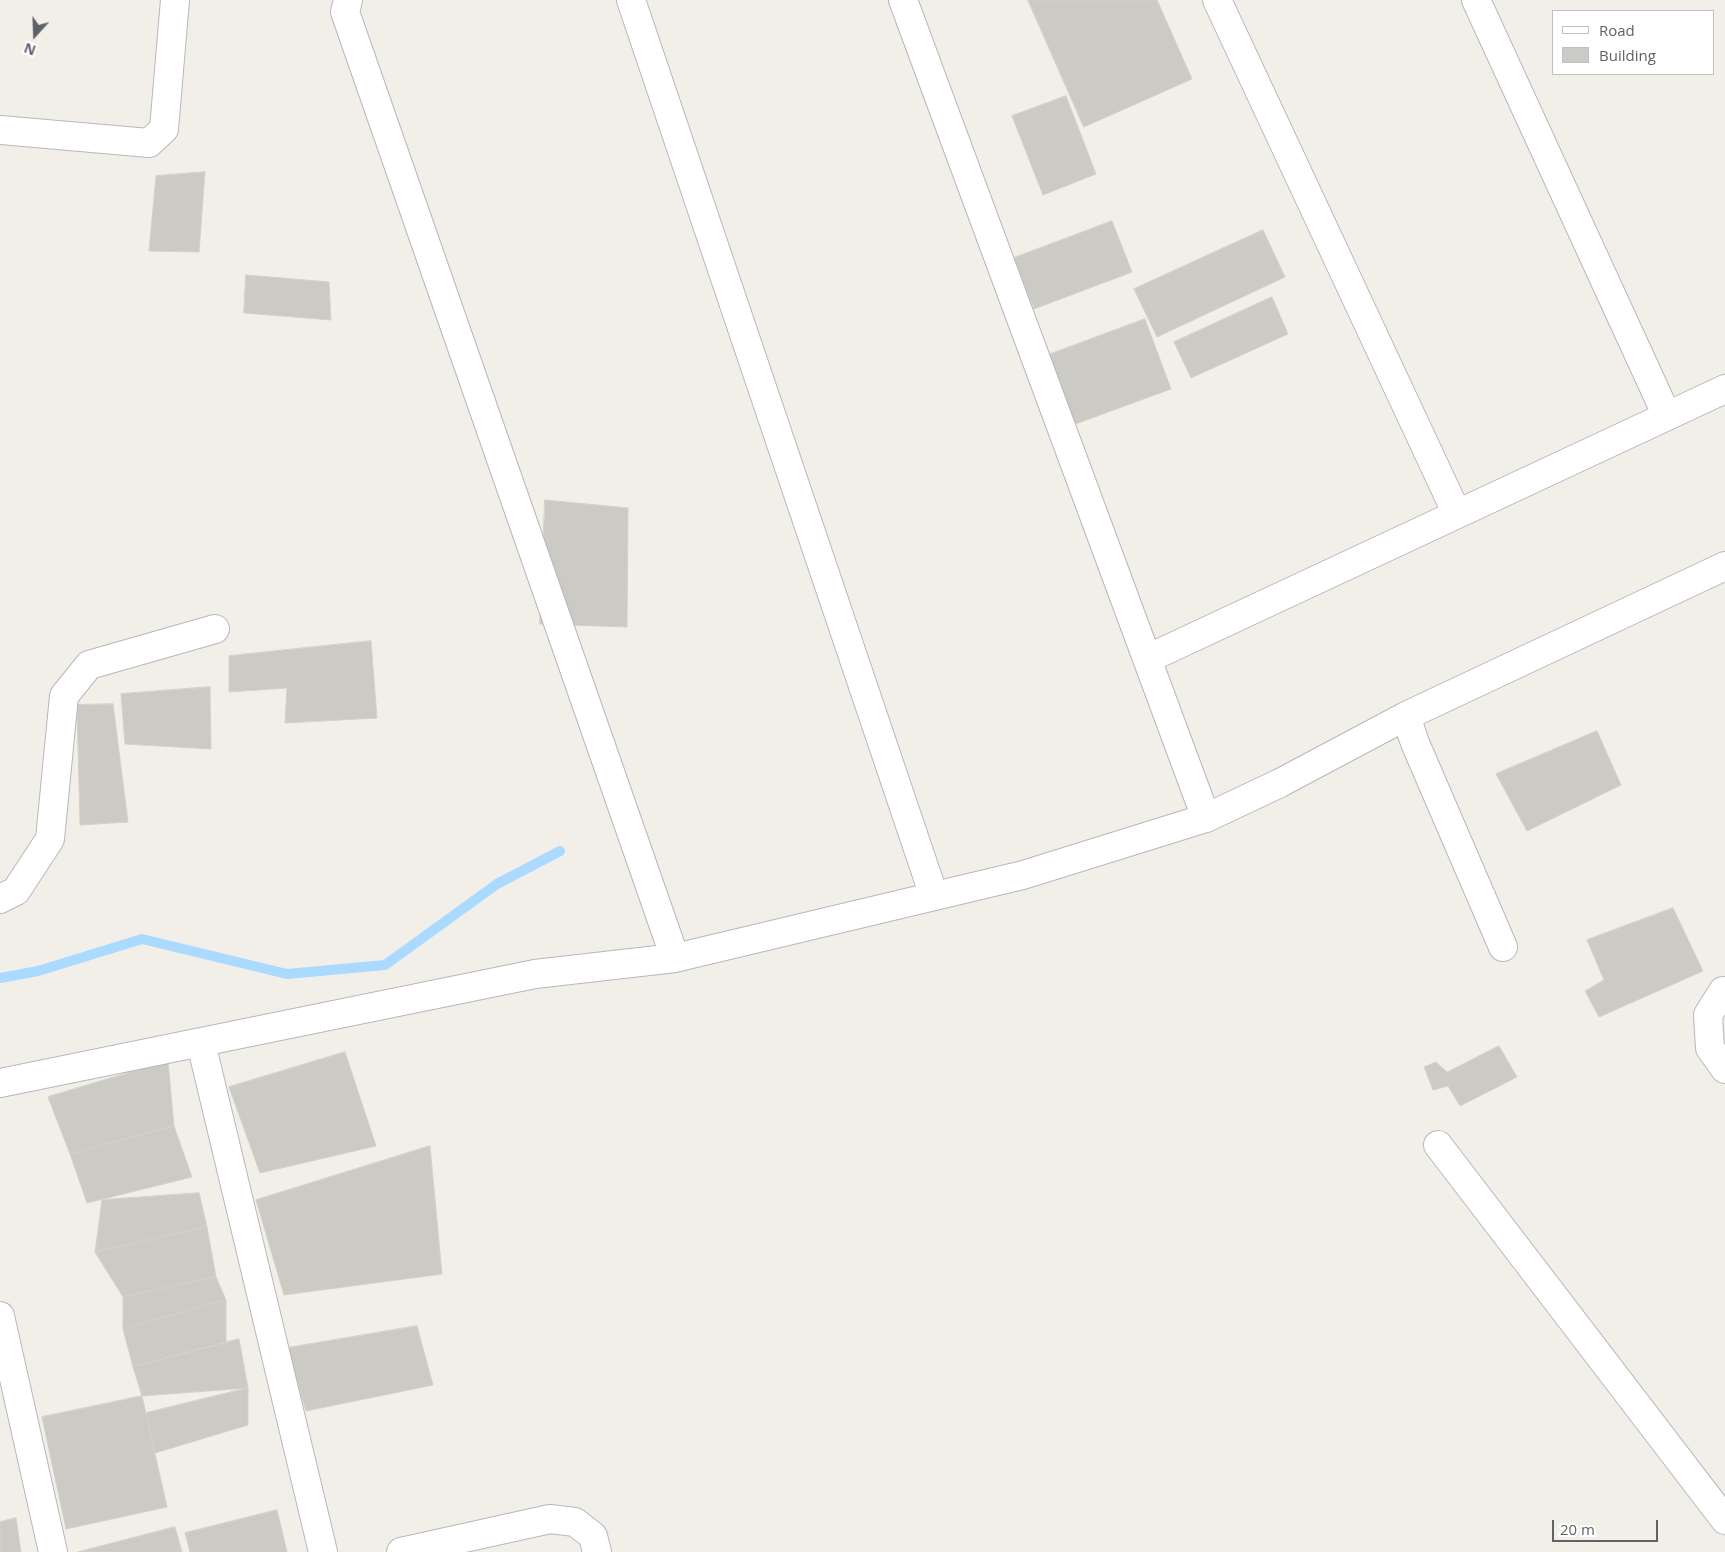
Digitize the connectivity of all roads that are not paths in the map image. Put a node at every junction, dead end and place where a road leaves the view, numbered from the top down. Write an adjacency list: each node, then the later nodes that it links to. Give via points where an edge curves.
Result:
1 (174, 0): 7 (street, via 164,129 149,143)
2 (348, 0): 19 (street, via 345,12)
3 (631, 0): 16 (street)
4 (903, 0): 13 (street)
5 (1217, 0): 10 (street)
6 (1476, 0): 9 (street)
7 (0, 130)
8 (1725, 389): 9 (street)
9 (1667, 416): 10 (street)
10 (1457, 514): 13 (street)
11 (1725, 566): 14 (street)
12 (215, 629): 17 (street, via 89,665 64,696 50,839 16,892)
13 (1147, 659): 15 (street)
14 (1406, 716): 15 (street); 18 (street)
15 (1206, 818): 16 (street, via 1023,875)
16 (934, 896): 19 (street)
17 (0, 899)
18 (1502, 948)
19 (674, 958): 21 (street, via 535,974)
20 (1725, 991): 22 (street, via 1708,1015 1710,1048)
21 (201, 1043): 23 (street); 28 (street)
22 (1725, 1069)
23 (0, 1083)
24 (1438, 1145): 26 (street)
25 (0, 1316): 27 (street)
26 (1725, 1520)
27 (53, 1552)
28 (323, 1552)
29 (401, 1552): 30 (street, via 550,1519 575,1522 593,1536)
30 (597, 1552)

